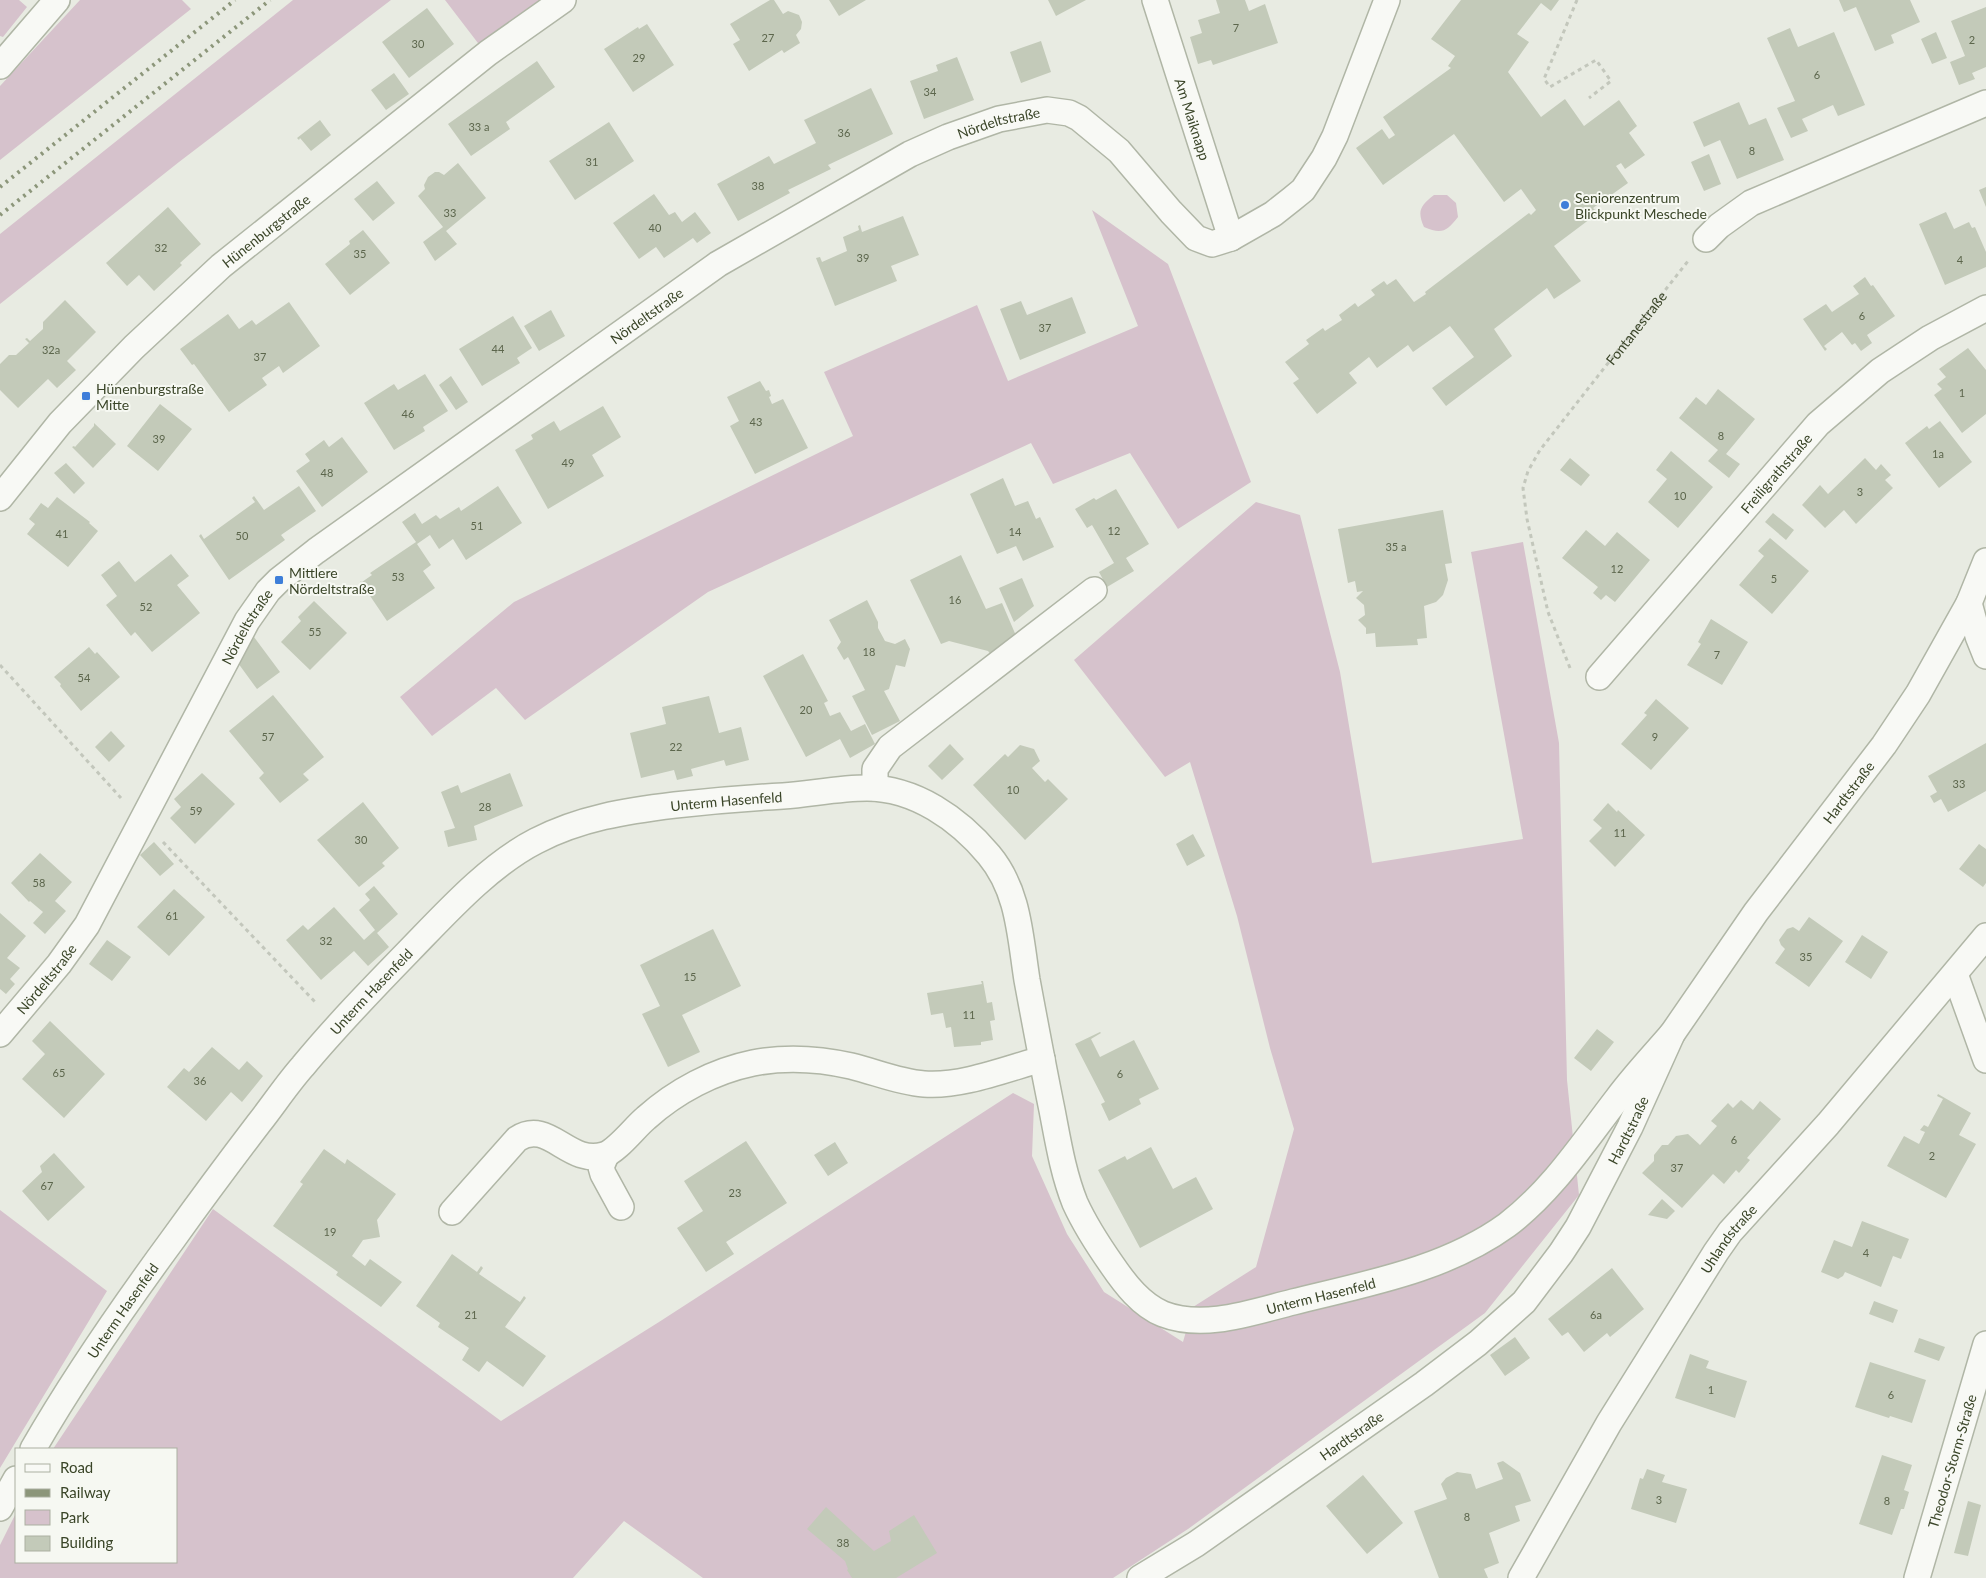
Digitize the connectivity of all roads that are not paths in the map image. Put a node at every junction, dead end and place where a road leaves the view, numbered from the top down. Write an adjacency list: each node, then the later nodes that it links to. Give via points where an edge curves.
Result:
1 (57, 0): 5 (street)
2 (562, 0): 10 (street, Hünenburgstraße, via 488,53 221,266 134,347 60,423)
3 (1155, 0): 7 (street, Am Maiknapp)
4 (1386, 0): 7 (street, Nördeltstraße, via 1324,158 1303,190 1273,214)
5 (0, 66)
6 (1986, 103): 8 (street, via 1751,203)
7 (1231, 238): 19 (street, Nördeltstraße, via 1212,244 1196,238 1119,151 1084,122 1068,114 1047,110 999,119 910,154 718,264 279,580 240,633 87,925)
8 (1706, 239)
9 (1986, 308): 15 (street, Freiligrathstraße, via 1880,370 1818,424)
10 (0, 498)
11 (1986, 561): 13 (street, Hardtstraße)
12 (1094, 590): 16 (street, via 890,747 875,769)
13 (1969, 603): 14 (street); 20 (street, Hardtstraße, via 1918,694 1888,738 1756,912)
14 (1986, 656)
15 (1599, 677)
16 (875, 788): 21 (street, Unterm Hasenfeld, via 909,796 940,811 971,836 1000,869 1017,914); 27 (street, Unterm Hasenfeld, via 631,811 585,821 531,843 512,856 426,933 337,1026 284,1089 119,1314)
17 (1986, 936): 18 (street, Uhlandstraße)
18 (1955, 974): 22 (street); 31 (street, Uhlandstraße, via 1716,1252 1609,1423)
19 (0, 1034)
20 (1672, 1034): 21 (street, Unterm Hasenfeld, via 1545,1192 1503,1228 1475,1244 1406,1273 1264,1310 1210,1320 1161,1314 1128,1287 1100,1248 1079,1210 1066,1176); 30 (street, Hardtstraße, via 1630,1127 1578,1227 1524,1302 1478,1343 1424,1384 1196,1544)
21 (1042, 1059): 23 (street, via 946,1084 889,1078 850,1066 816,1061 782,1060 738,1066 693,1084 676,1095 647,1116)
22 (1986, 1060)
23 (606, 1155): 24 (street, via 602,1174); 25 (street, via 582,1156 539,1133 525,1134)
24 (620, 1207)
25 (452, 1212)
26 (1986, 1344): 32 (street, Theodor-Storm-Straße)
27 (34, 1448)
28 (15, 1481): 29 (street)
29 (0, 1508)
30 (1140, 1578)
31 (1521, 1578)
32 (1917, 1578)

